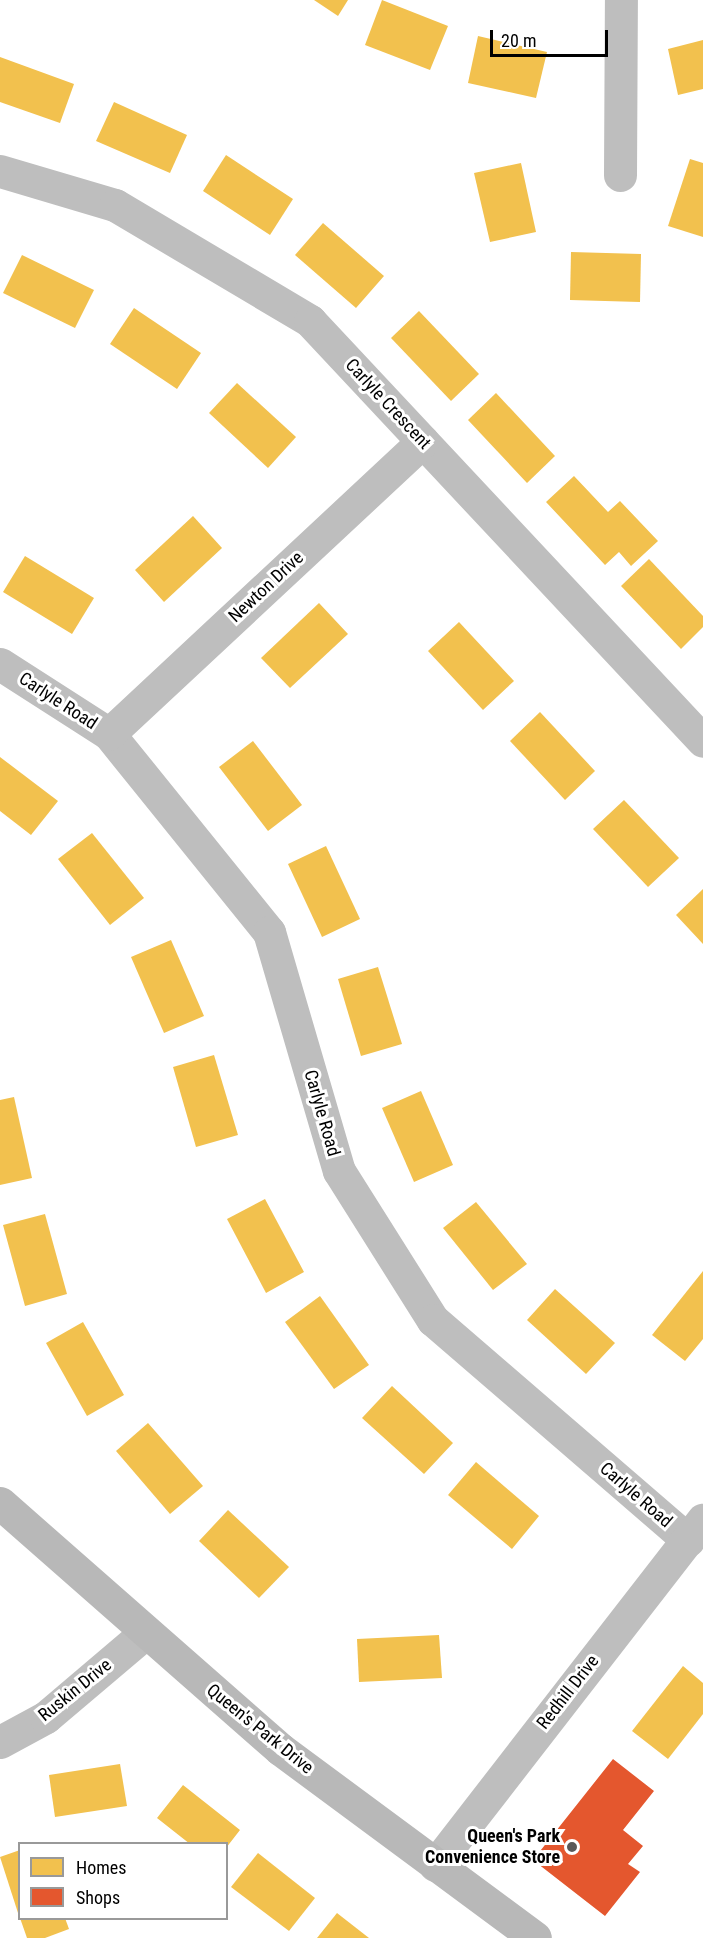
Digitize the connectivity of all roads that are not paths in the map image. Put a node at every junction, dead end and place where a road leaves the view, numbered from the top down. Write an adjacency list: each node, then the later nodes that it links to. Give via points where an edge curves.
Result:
1 (621, 0): 3 (street)
2 (0, 171): 4 (street, Carlyle Crescent, via 115,205 310,321)
3 (620, 175)
4 (423, 441): 6 (street, Newton Drive); 7 (street, Carlyle Crescent)
5 (0, 664): 6 (street, Carlyle Road)
6 (108, 734): 9 (street, Carlyle Road, via 269,932 339,1171 433,1320)
7 (703, 741)
8 (0, 1503): 10 (street, Queen's Park Drive)
9 (695, 1530): 12 (street, Redhill Drive)
10 (145, 1633): 11 (street, Ruskin Drive, via 46,1717); 12 (street, Queen's Park Drive, via 280,1749)
11 (0, 1742)
12 (435, 1865): 13 (street, Queen's Park Drive)
13 (535, 1938)

